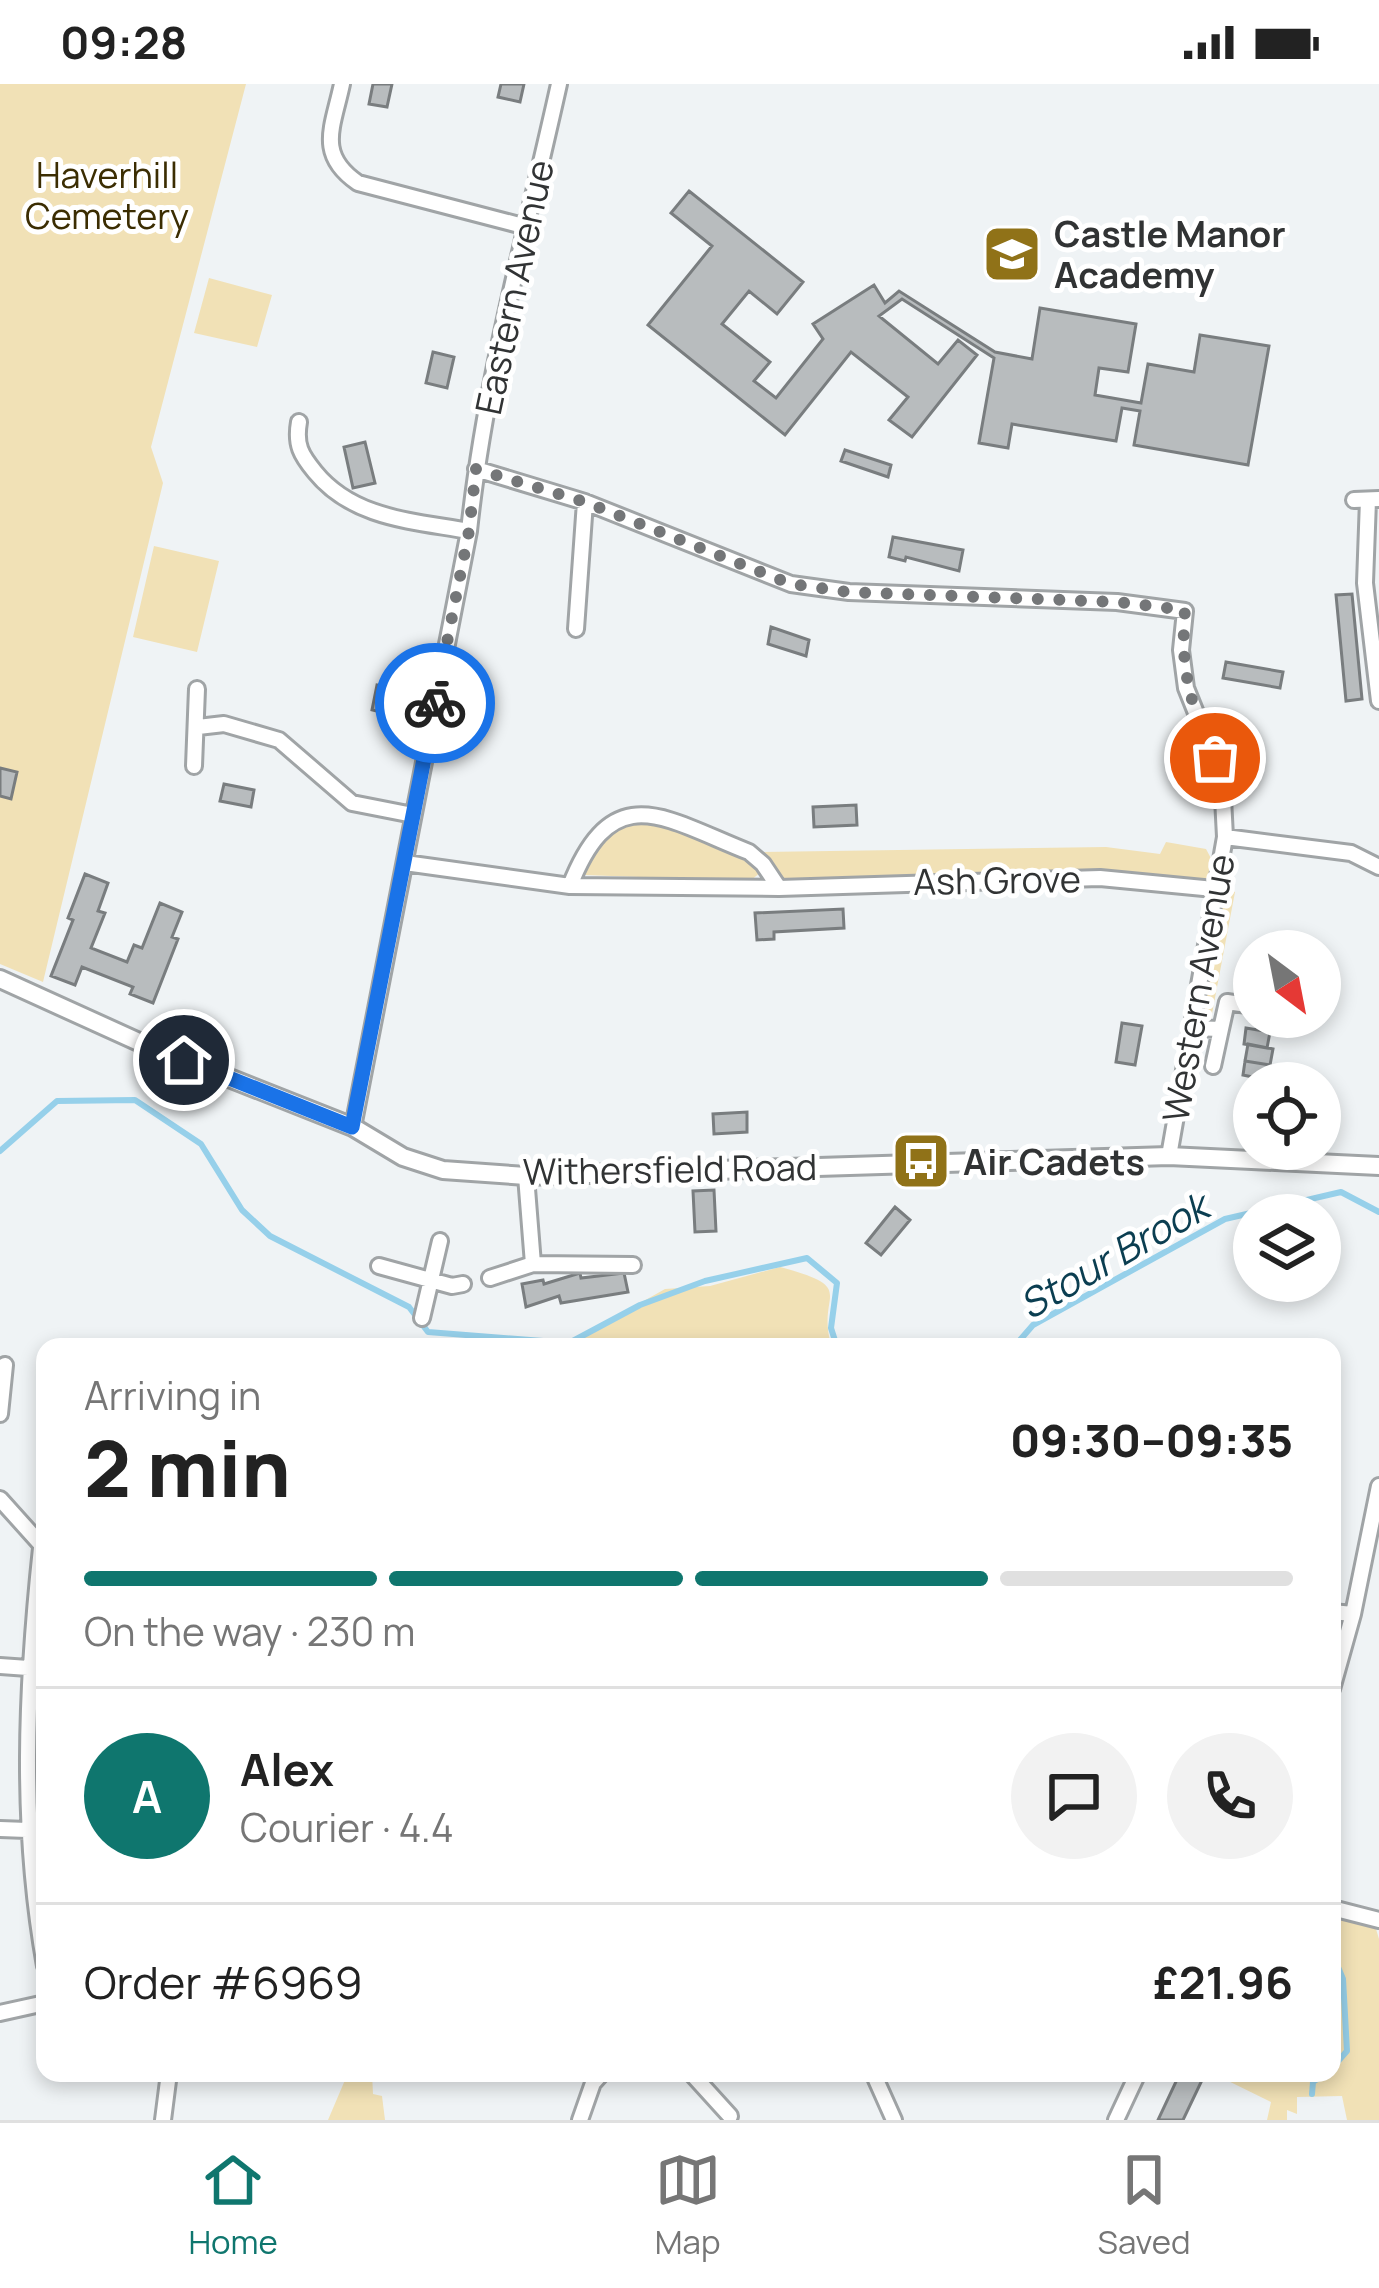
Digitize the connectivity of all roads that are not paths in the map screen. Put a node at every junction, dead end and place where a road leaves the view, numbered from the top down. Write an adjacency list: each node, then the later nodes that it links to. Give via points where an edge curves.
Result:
1 (342, 84): 3 (street, via 329,143 342,172 358,184)
2 (559, 84): 3 (street, Eastern Avenue)
3 (523, 226): 5 (street, Eastern Avenue)
4 (299, 422): 8 (street, via 301,453 348,502)
5 (476, 469): 7 (street); 8 (street, Eastern Avenue)
6 (1367, 500): 11 (street, via 1365,583)
7 (585, 502): 9 (street); 15 (street, Western Avenue, via 791,584 1185,610 1186,688 1222,778)
8 (469, 531): 14 (street, Eastern Avenue)
9 (576, 629)
10 (197, 689): 12 (street)
11 (1379, 700)
12 (198, 727): 13 (street); 14 (street, via 224,724 278,740 352,803)
13 (194, 766)
14 (413, 814): 16 (street, Eastern Avenue)
15 (1225, 837): 17 (street, via 1351,853); 20 (street, Western Avenue)
16 (405, 863): 18 (street, Ash Grove); 26 (street, Eastern Avenue)
17 (1379, 867)
18 (570, 886): 19 (street, Ash Grove); 19 (street, via 594,837 611,822 647,814 749,853)
19 (779, 888): 20 (street, Ash Grove, via 1100,878)
20 (1214, 890): 23 (street, Western Avenue)
21 (0, 979): 26 (street, Withersfield Road)
22 (1233, 1003): 24 (street)
23 (1190, 1028): 24 (street); 27 (street, Western Avenue)
24 (1221, 1029): 25 (street)
25 (1213, 1066)
26 (352, 1127): 29 (street, Withersfield Road, via 443,1170)
27 (1169, 1156): 28 (street, Withersfield Road); 29 (street, Withersfield Road)
28 (1379, 1166)
29 (526, 1176): 31 (street)
30 (440, 1241): 35 (street)
31 (533, 1264): 32 (street); 34 (street)
32 (633, 1264)
33 (379, 1266): 35 (street)
34 (490, 1277)
35 (429, 1280): 36 (street); 37 (street)
36 (463, 1284)
37 (422, 1318)
38 (5, 1366): 39 (street)
39 (0, 1414)
40 (1379, 1486): 45 (street)
41 (0, 1499): 42 (street)
42 (36, 1540)
43 (36, 1604): 48 (street)
44 (1341, 1613): 45 (street)
45 (1353, 1614): 46 (street)
46 (1341, 1657)
47 (0, 1666): 48 (street)
48 (28, 1668): 50 (street)
49 (0, 1829): 50 (street)
50 (27, 1830): 51 (street)
51 (36, 1898)
52 (1341, 1910): 53 (street)
53 (1379, 1920)
54 (36, 2005): 55 (street)
55 (0, 2013)
56 (168, 2082): 62 (street)
57 (595, 2082): 63 (street)
58 (699, 2082): 61 (street)
59 (878, 2082): 64 (street)
60 (1129, 2082): 65 (street)
61 (730, 2116)
62 (163, 2120)
63 (580, 2120)
64 (894, 2120)
65 (1116, 2120)

